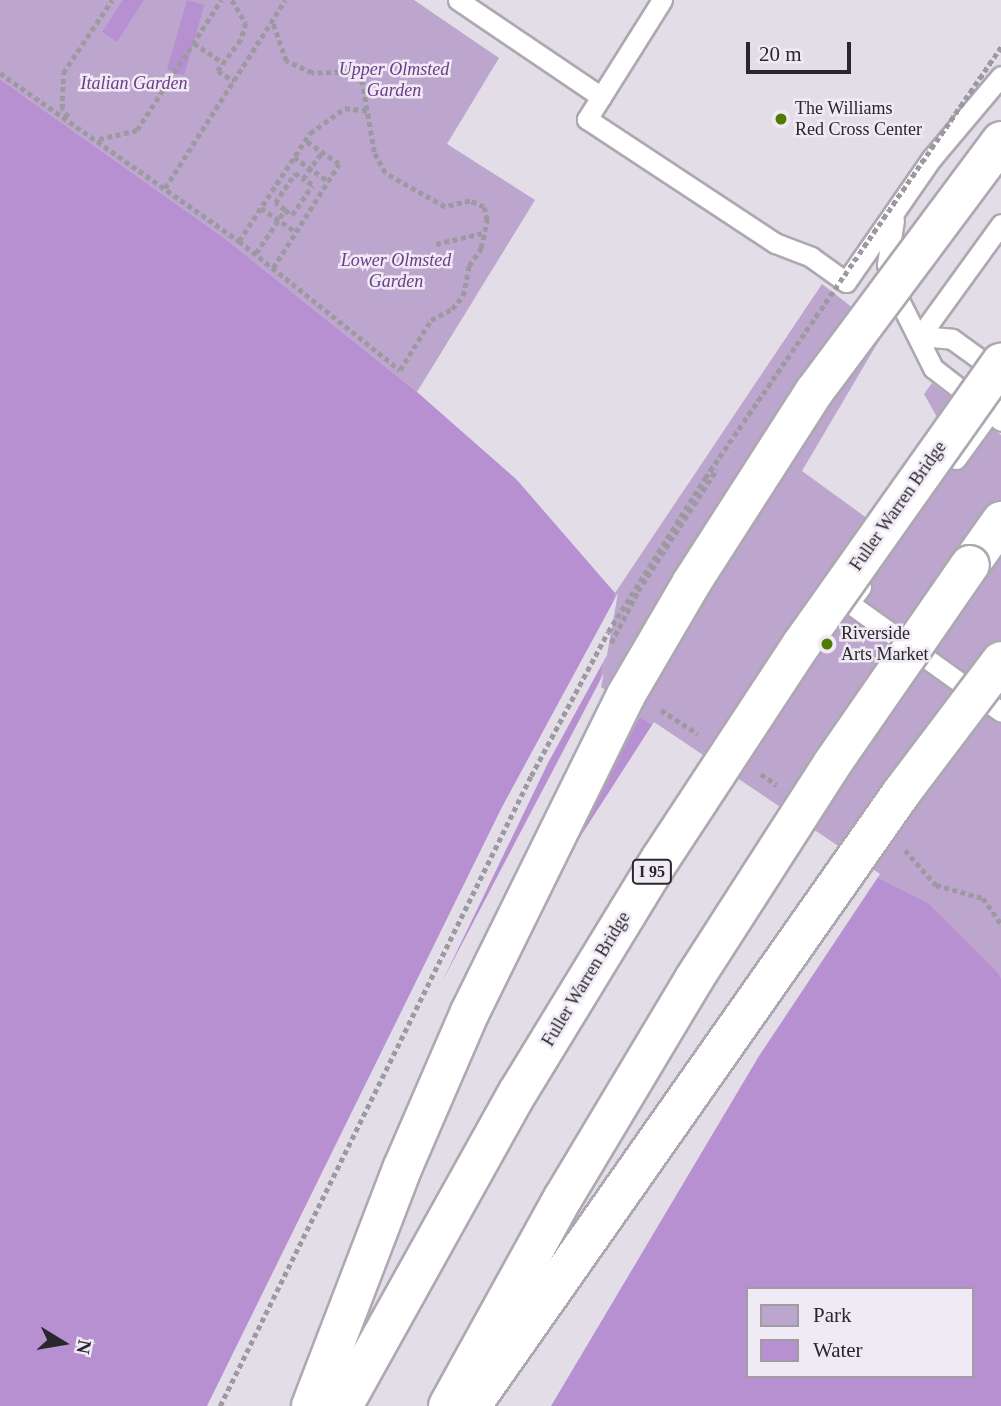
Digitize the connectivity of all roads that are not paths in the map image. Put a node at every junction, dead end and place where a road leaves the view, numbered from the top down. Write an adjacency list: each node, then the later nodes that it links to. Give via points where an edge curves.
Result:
1 (458, 0): 4 (lane)
2 (662, 0): 4 (lane)
3 (1001, 76): 6 (lane, via 946,139)
4 (601, 97): 6 (lane, via 587,119 775,243 811,257 846,282)
5 (1001, 141): 15 (highway, bridge, via 814,392 717,541 626,695 470,1012 397,1181)
6 (903, 200): 8 (lane, via 892,225 887,264 899,303)
7 (1001, 224): 8 (lane)
8 (920, 336): 10 (lane, via 953,340); 11 (lane, via 933,368)
9 (1001, 363): 16 (highway, Fuller Warren Bridge / I 95, bridge, via 801,645 661,858 518,1092)
10 (1001, 375)
11 (997, 410): 14 (lane, via 849,603)
12 (1001, 521): 17 (highway, bridge, via 832,764 694,979 557,1209)
13 (1001, 661): 18 (highway, bridge, via 902,792)
14 (1001, 712)
15 (310, 1406)
16 (343, 1406)
17 (448, 1406)
18 (470, 1406)

